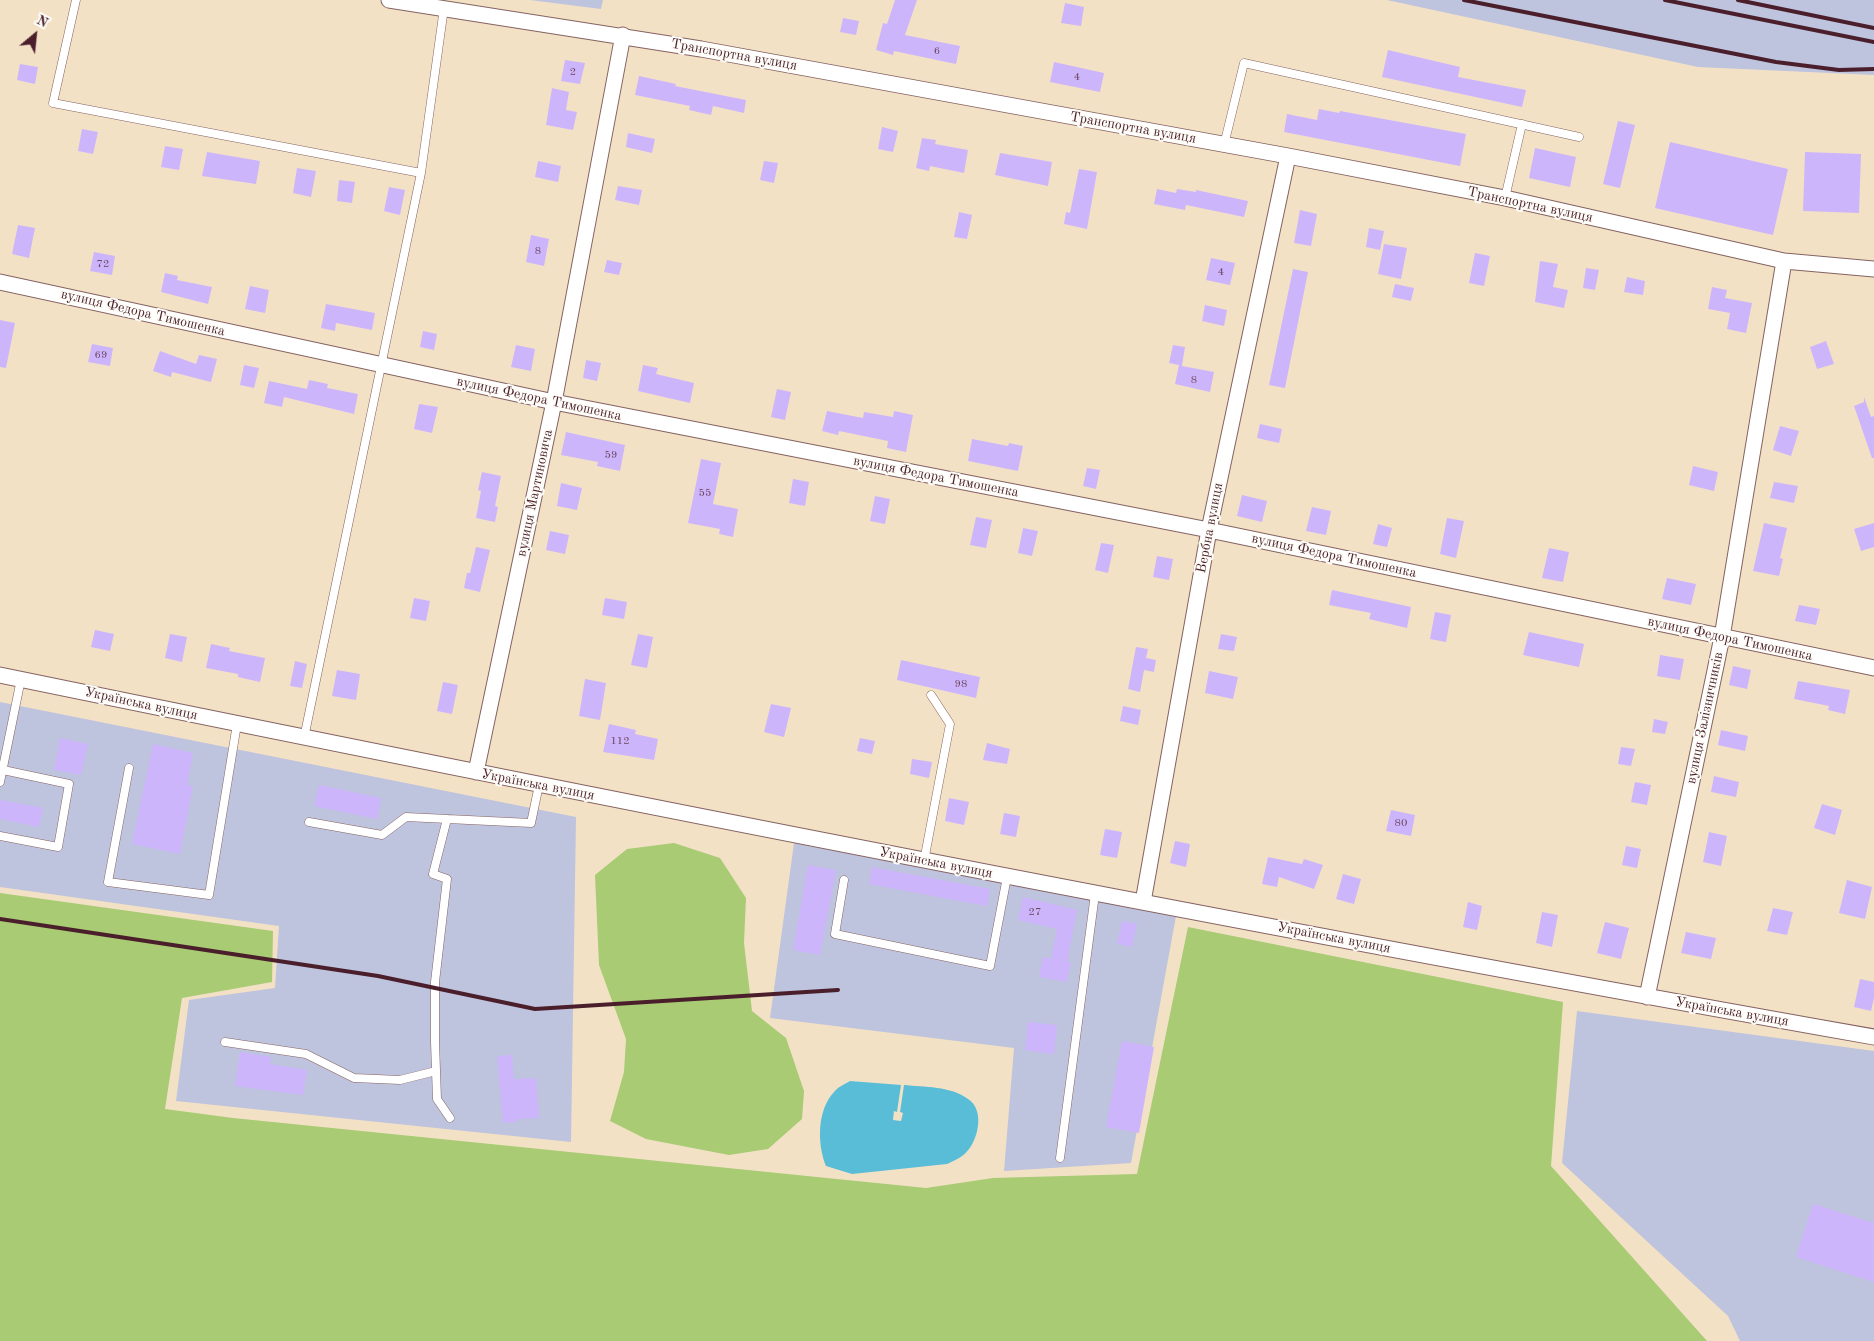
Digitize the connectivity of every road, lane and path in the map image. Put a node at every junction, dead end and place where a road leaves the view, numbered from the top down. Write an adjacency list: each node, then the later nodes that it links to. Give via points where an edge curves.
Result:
1 (76, 0): 9 (lane, via 53,103)
2 (389, 0): 3 (street, Транспортна вулиця)
3 (444, 8): 4 (street, Транспортна вулиця); 9 (lane)
4 (623, 36): 7 (street, Транспортна вулиця); 15 (street, вулиця Мартиновича)
5 (1522, 124): 6 (lane); 7 (lane, via 1244,62); 10 (lane)
6 (1579, 137)
7 (1224, 145): 8 (street, Транспортна вулиця)
8 (1288, 156): 10 (street, Транспортна вулиця); 16 (street, Вербна вулиця)
9 (421, 173): 14 (lane)
10 (1505, 198): 11 (street, Транспортна вулиця)
11 (1784, 261): 12 (street, Транспортна вулиця); 17 (street, вулиця Залізничників)
12 (1874, 270)
13 (0, 282): 14 (street, вулиця Федора Тимошенка)
14 (380, 366): 15 (street, вулиця Федора Тимошенка); 23 (lane)
15 (554, 402): 16 (street, вулиця Федора Тимошенка); 26 (street, вулиця Мартиновича)
16 (1209, 530): 17 (street, вулиця Федора Тимошенка); 36 (street, Вербна вулиця)
17 (1722, 637): 18 (street, вулиця Федора Тимошенка); 37 (street, вулиця Залізничників)
18 (1874, 668)
19 (0, 675): 20 (street, Українська вулиця)
20 (21, 679): 22 (street, Українська вулиця); 25 (lane)
21 (931, 695): 32 (lane, via 950,724)
22 (237, 724): 23 (street, Українська вулиця); 24 (lane, via 210,895 108,882)
23 (304, 738): 26 (street, Українська вулиця)
24 (129, 768)
25 (3, 770): 27 (lane); 31 (lane, via 69,784 58,847)
26 (476, 772): 28 (street, Українська вулиця)
27 (0, 782)
28 (539, 785): 29 (lane, via 531,823); 32 (street, Українська вулиця)
29 (447, 819): 30 (lane, via 406,817 382,835); 40 (lane, via 433,874 447,879 435,982)
30 (309, 822)
31 (0, 836)
32 (924, 860): 33 (street, Українська вулиця)
33 (1007, 877): 34 (lane, via 990,966 835,934); 35 (street, Українська вулиця)
34 (844, 880)
35 (1095, 894): 36 (street, Українська вулиця); 42 (lane)
36 (1143, 902): 37 (street, Українська вулиця)
37 (1647, 997): 38 (street, Українська вулиця)
38 (1874, 1037)
39 (225, 1042): 40 (lane, via 306,1054 354,1078 400,1080)
40 (436, 1071): 41 (lane, via 437,1099)
41 (450, 1118)
42 (1060, 1158)

